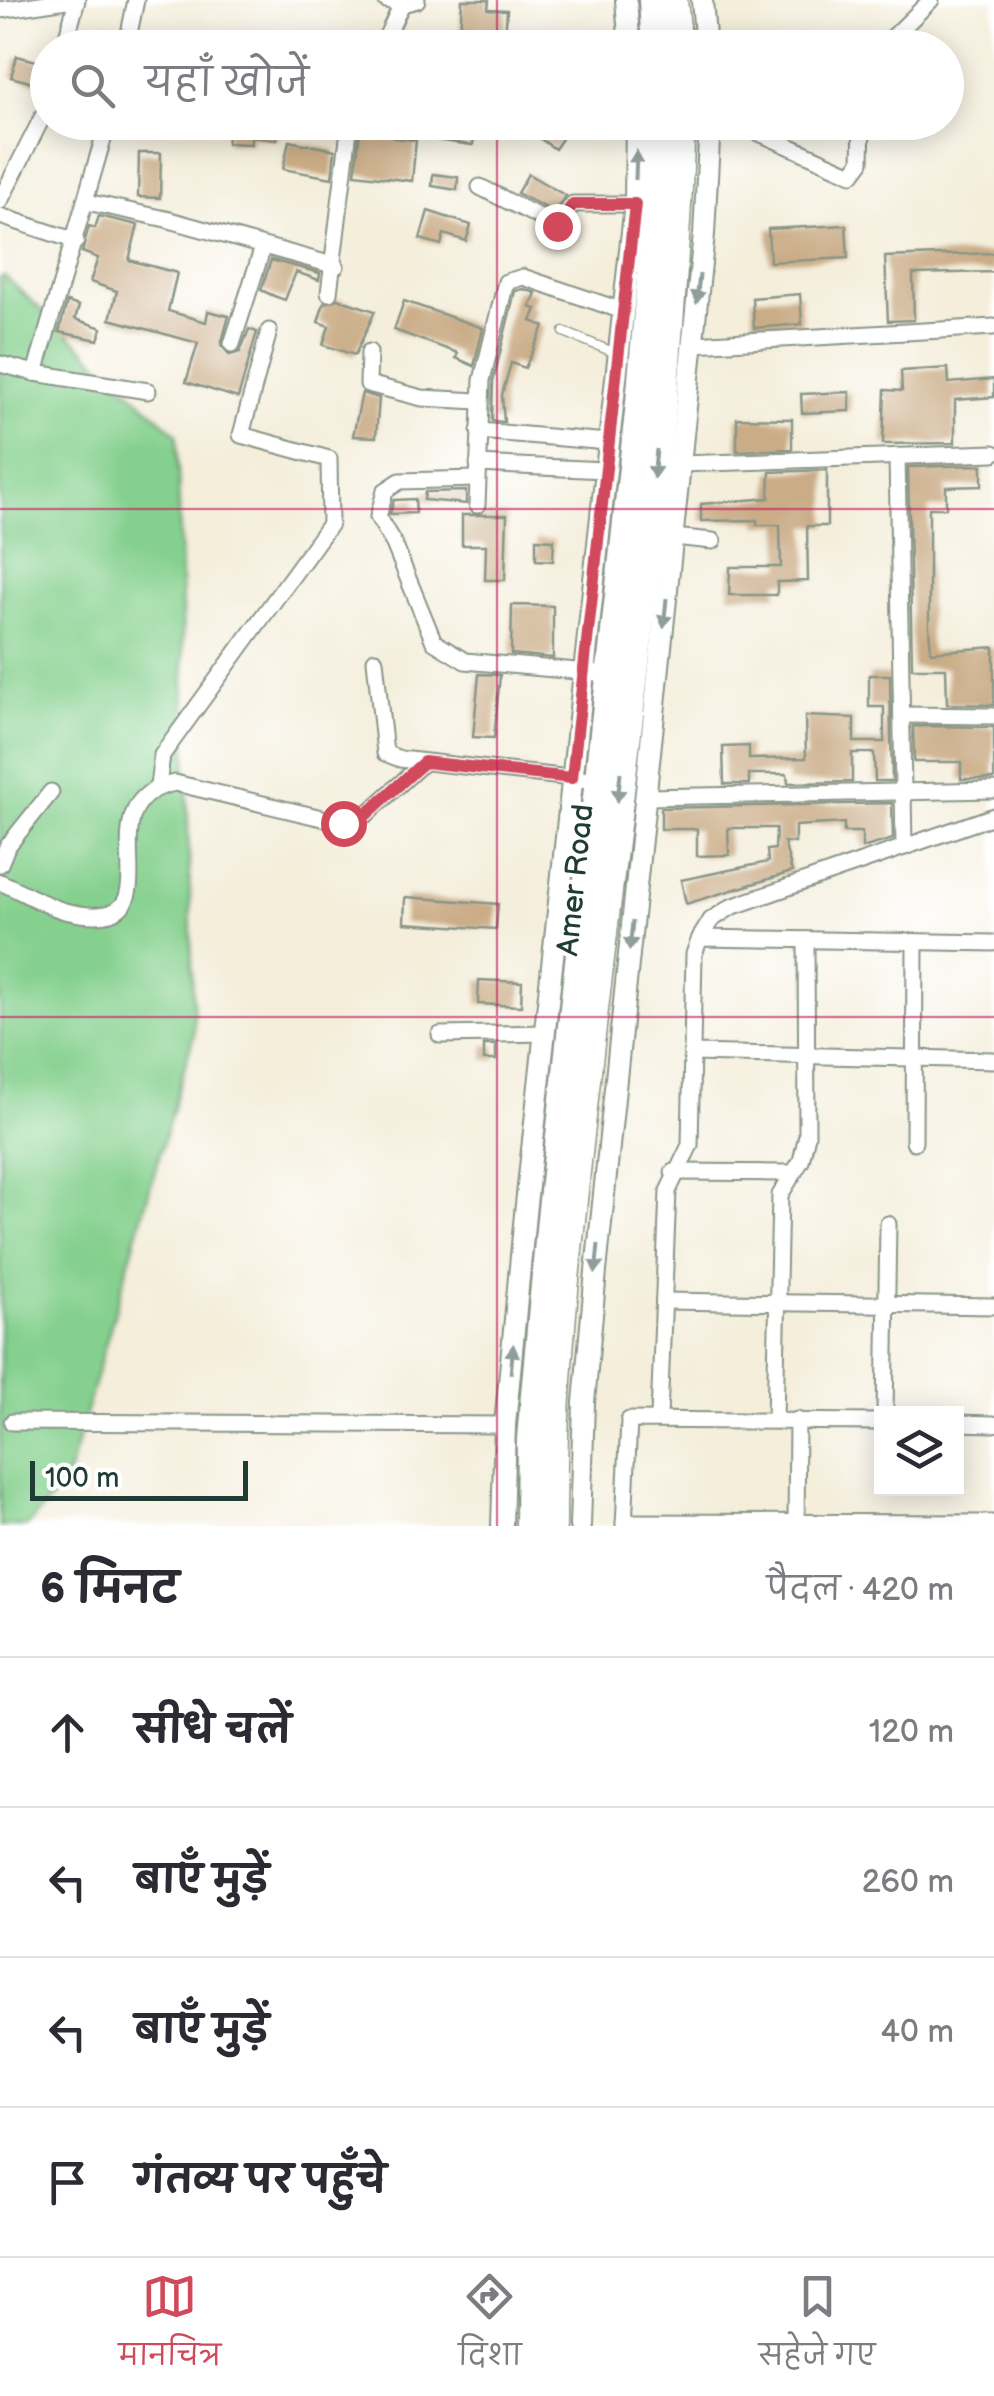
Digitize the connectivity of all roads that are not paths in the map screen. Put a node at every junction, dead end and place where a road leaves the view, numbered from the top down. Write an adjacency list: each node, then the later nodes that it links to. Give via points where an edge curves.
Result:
1 (67, 0): 10 (street)
2 (78, 0): 11 (street)
3 (136, 0): 12 (street)
4 (626, 0): 14 (street)
5 (653, 0): 15 (highway)
6 (673, 0): 16 (highway)
7 (702, 0): 17 (street)
8 (931, 0): 18 (street)
9 (402, 1): 13 (street)
10 (0, 10)
11 (69, 30)
12 (130, 30)
13 (390, 30)
14 (628, 30)
15 (655, 30)
16 (676, 30)
17 (704, 30)
18 (900, 30)
19 (31, 140): 29 (street)
20 (103, 140): 30 (street)
21 (348, 140): 35 (street)
22 (636, 140): 31 (street, one-way to 22)
23 (658, 140): 61 (highway, Amer Road, via 645,345)
24 (681, 140): 49 (highway, Amer Road)
25 (710, 140): 42 (street, one-way to 42)
26 (775, 140): 27 (street, via 852,174 861,162)
27 (862, 140)
28 (480, 188): 31 (street, via 557,226 573,204)
29 (0, 200)
30 (87, 202): 33 (street); 34 (street)
31 (635, 204): 37 (street)
32 (0, 216): 33 (street)
33 (76, 241): 46 (street)
34 (263, 246): 35 (street); 41 (street)
35 (336, 266): 36 (street)
36 (329, 293)
37 (623, 311): 44 (street); 48 (street, via 513,277 506,282)
38 (994, 327): 42 (street)
39 (269, 331): 66 (street, via 240,435 329,460 330,524 162,755)
40 (564, 332): 44 (lane)
41 (232, 344)
42 (693, 344): 49 (street)
43 (369, 352): 48 (street, via 368,384 422,398)
44 (618, 354): 51 (street)
45 (0, 364): 46 (street)
46 (35, 373): 47 (street)
47 (148, 391)
48 (479, 401): 50 (street)
49 (674, 403): 54 (street); 109 (highway, Amer Road, one-way to 109, via 570,1224 552,1440)
50 (479, 431): 51 (street); 56 (street)
51 (608, 442): 55 (street)
52 (994, 453): 53 (street)
53 (898, 456): 54 (street); 62 (street)
54 (680, 464): 58 (street)
55 (605, 470): 56 (street); 61 (street)
56 (477, 471): 57 (street); 61 (street, via 400,481 378,503 380,524 428,632 466,661)
57 (476, 505)
58 (673, 538): 59 (street); 70 (street, one-way to 70)
59 (712, 541)
60 (375, 660): 64 (street, via 385,753)
61 (597, 672): 65 (highway, Amer Road)
62 (902, 715): 63 (street); 68 (street)
63 (994, 716)
64 (424, 762): 65 (street); 66 (street, via 367,814 343,823 175,784)
65 (585, 780): 75 (highway, Amer Road)
66 (158, 786): 74 (street, via 131,824 130,894 122,911 102,916 62,910)
67 (994, 790): 68 (street)
68 (903, 791): 70 (street); 72 (street)
69 (51, 792): 73 (street)
70 (646, 797): 110 (street, one-way to 110, via 584,1402)
71 (994, 816): 72 (street)
72 (904, 847): 76 (street, via 731,907)
73 (0, 864)
74 (0, 882)
75 (569, 929): 80 (street); 86 (highway, Amer Road)
76 (700, 938): 77 (street); 82 (street)
77 (806, 940): 78 (street); 83 (street)
78 (915, 942): 79 (street); 84 (street)
79 (994, 943)
80 (545, 1033): 81 (street); 86 (street)
81 (440, 1035)
82 (692, 1053): 83 (street); 88 (street, via 690,1145)
83 (806, 1056): 84 (street); 89 (street, via 806,1147)
84 (915, 1058): 85 (street); 87 (street)
85 (994, 1060)
86 (552, 1088): 103 (street, one-way to 86); 108 (highway, Amer Road)
87 (914, 1142)
88 (673, 1172): 89 (street); 91 (street)
89 (793, 1174): 92 (street, via 780,1196)
90 (888, 1224): 93 (street)
91 (664, 1301): 92 (street); 96 (street)
92 (778, 1303): 93 (street); 97 (street)
93 (887, 1304): 94 (street); 95 (street)
94 (994, 1306)
95 (885, 1406)
96 (659, 1418): 97 (street); 105 (street, via 636,1417 626,1429)
97 (775, 1420): 98 (street)
98 (797, 1420): 100 (street); 106 (street)
99 (12, 1422): 103 (street)
100 (874, 1422)
101 (964, 1423): 102 (street)
102 (994, 1424)
103 (506, 1426): 107 (street)
104 (994, 1523): 106 (street)
105 (624, 1524): 106 (street)
106 (796, 1524)
107 (502, 1526)
108 (530, 1526)
109 (552, 1526)
110 (580, 1526)

